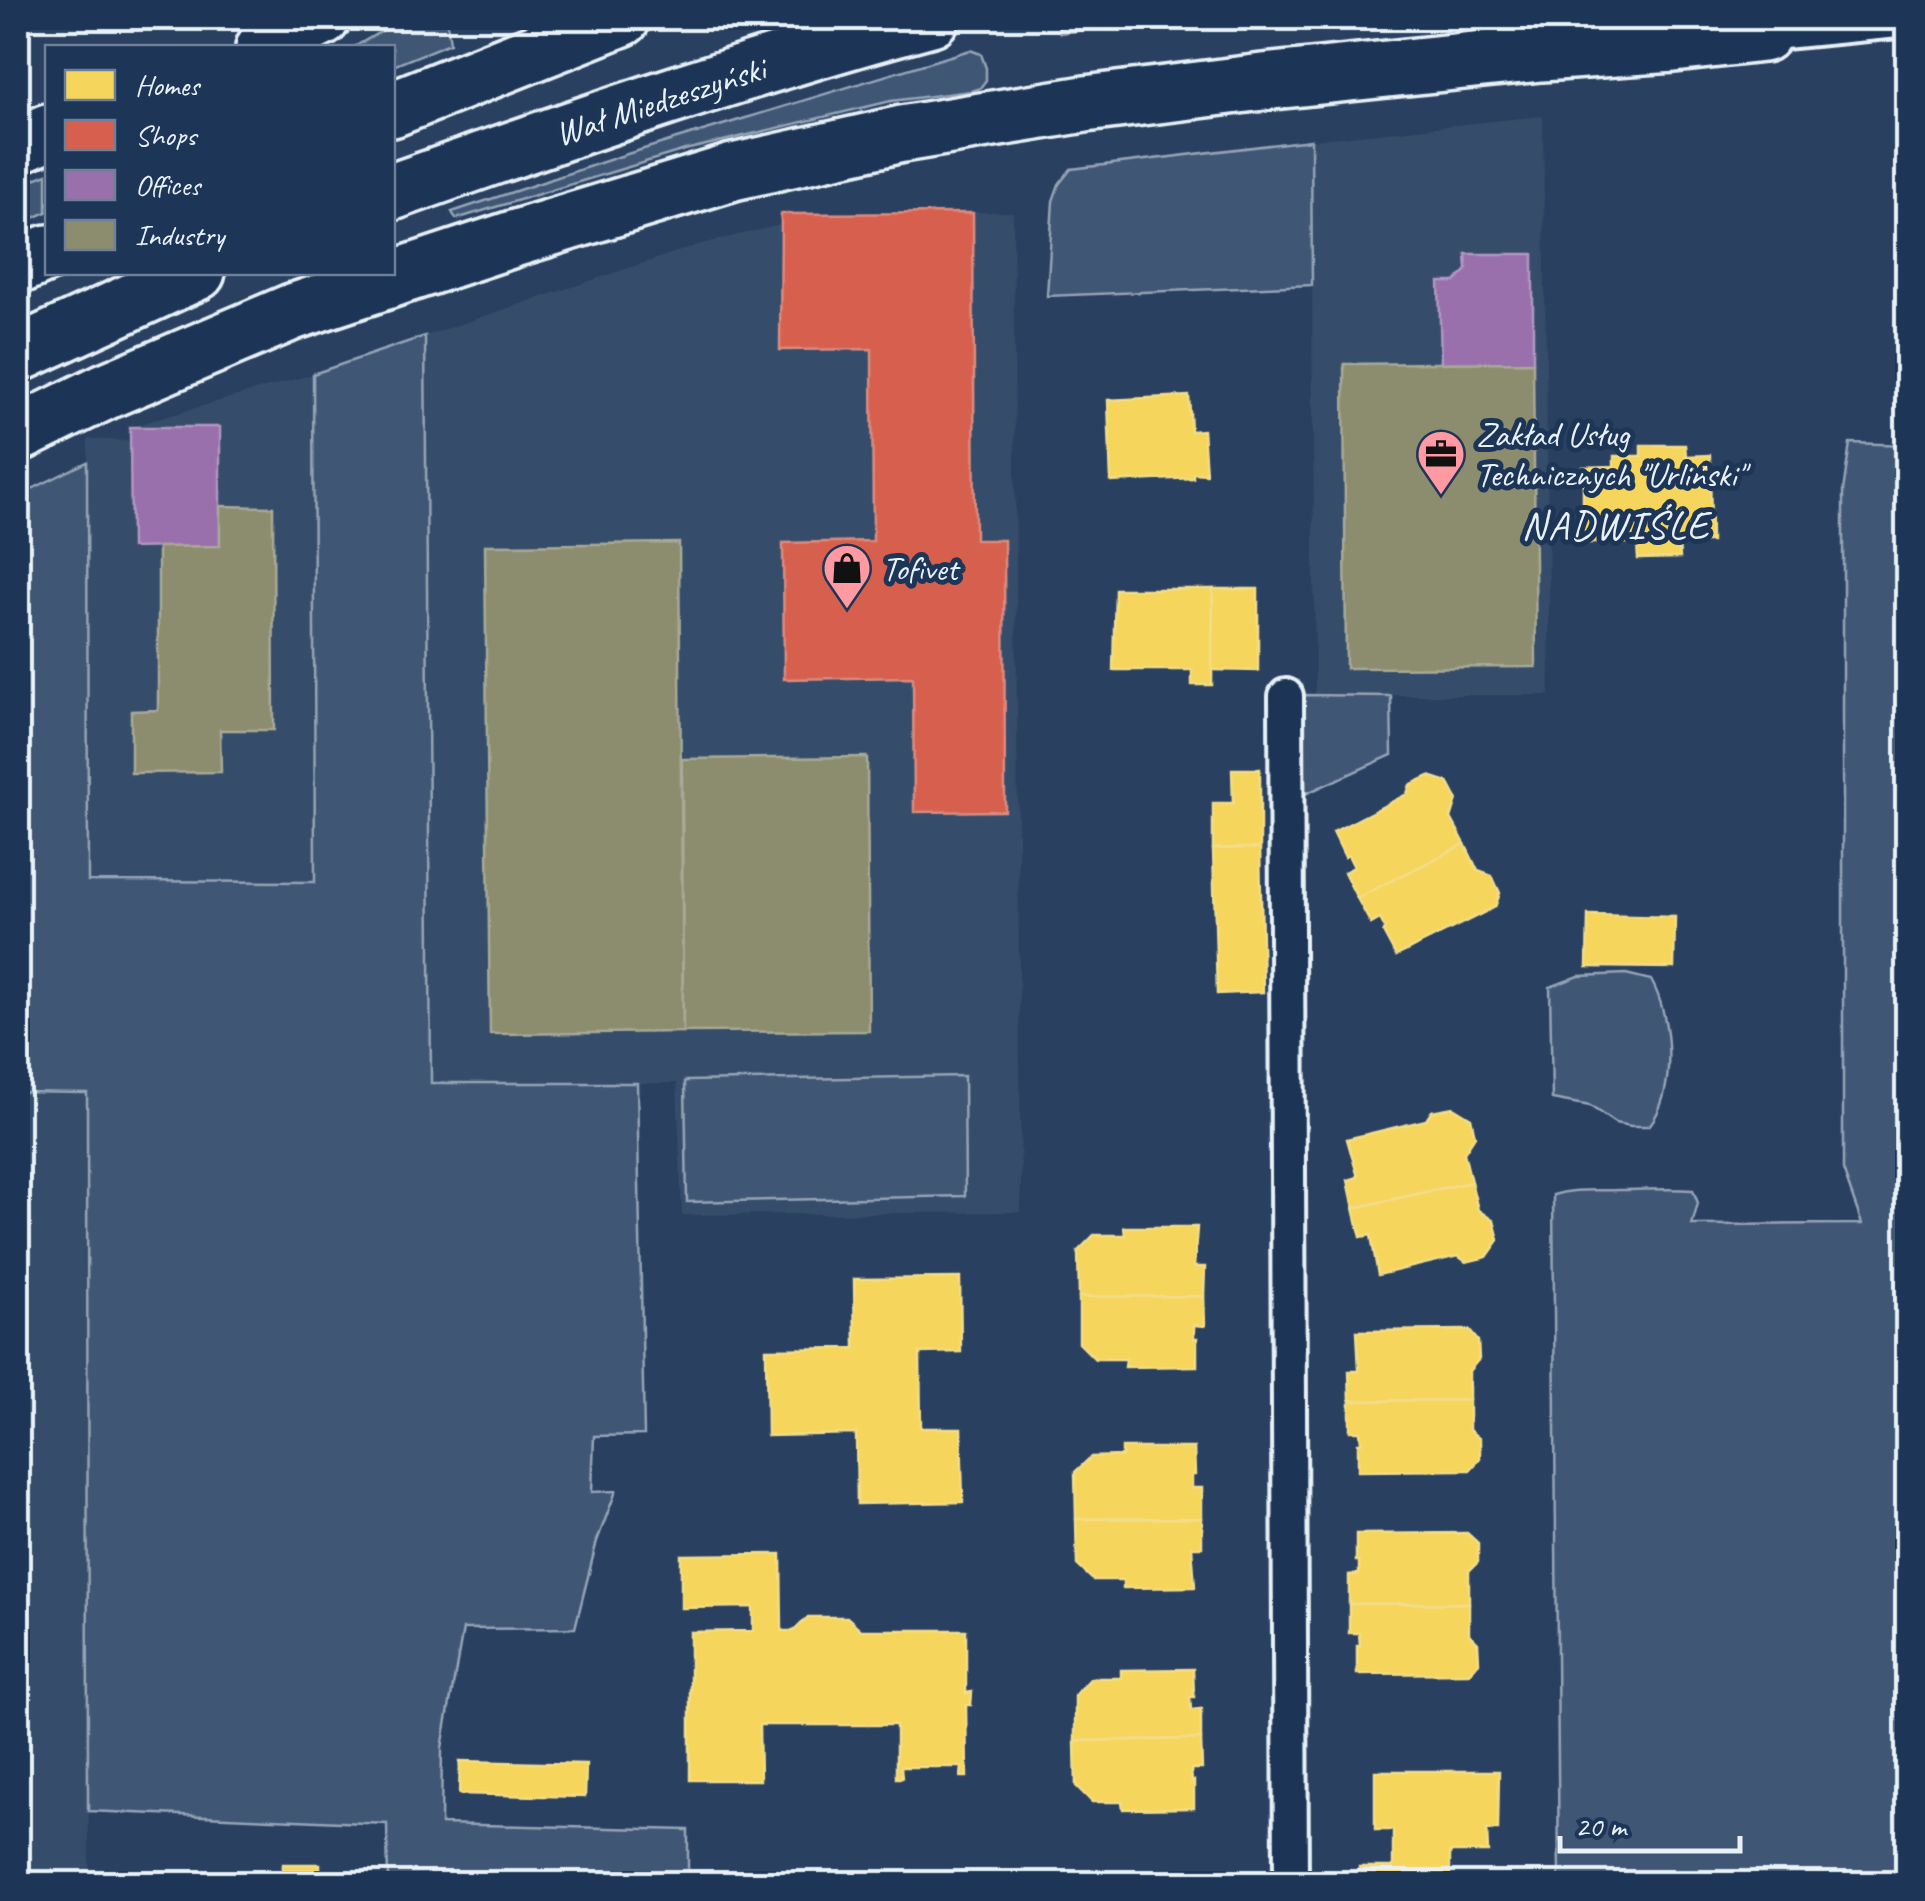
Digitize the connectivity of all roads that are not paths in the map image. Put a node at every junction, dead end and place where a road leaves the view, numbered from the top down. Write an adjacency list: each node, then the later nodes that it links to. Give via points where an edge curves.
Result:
1 (322, 18): 7 (street)
2 (622, 18): 8 (street)
3 (931, 18): 11 (street, Wał Miedzeszyński, via 634,108)
4 (1908, 20): 5 (lane)
5 (1761, 26): 6 (street)
6 (1680, 31): 16 (street, via 1542,53 1085,104 902,134 732,172 292,312)
7 (270, 45)
8 (395, 108)
9 (45, 133): 10 (street)
10 (18, 144)
11 (395, 191)
12 (45, 254): 13 (street)
13 (18, 266)
14 (191, 275): 15 (street)
15 (18, 354)
16 (18, 434)
17 (1286, 696): 18 (lane)
18 (1291, 1884)

